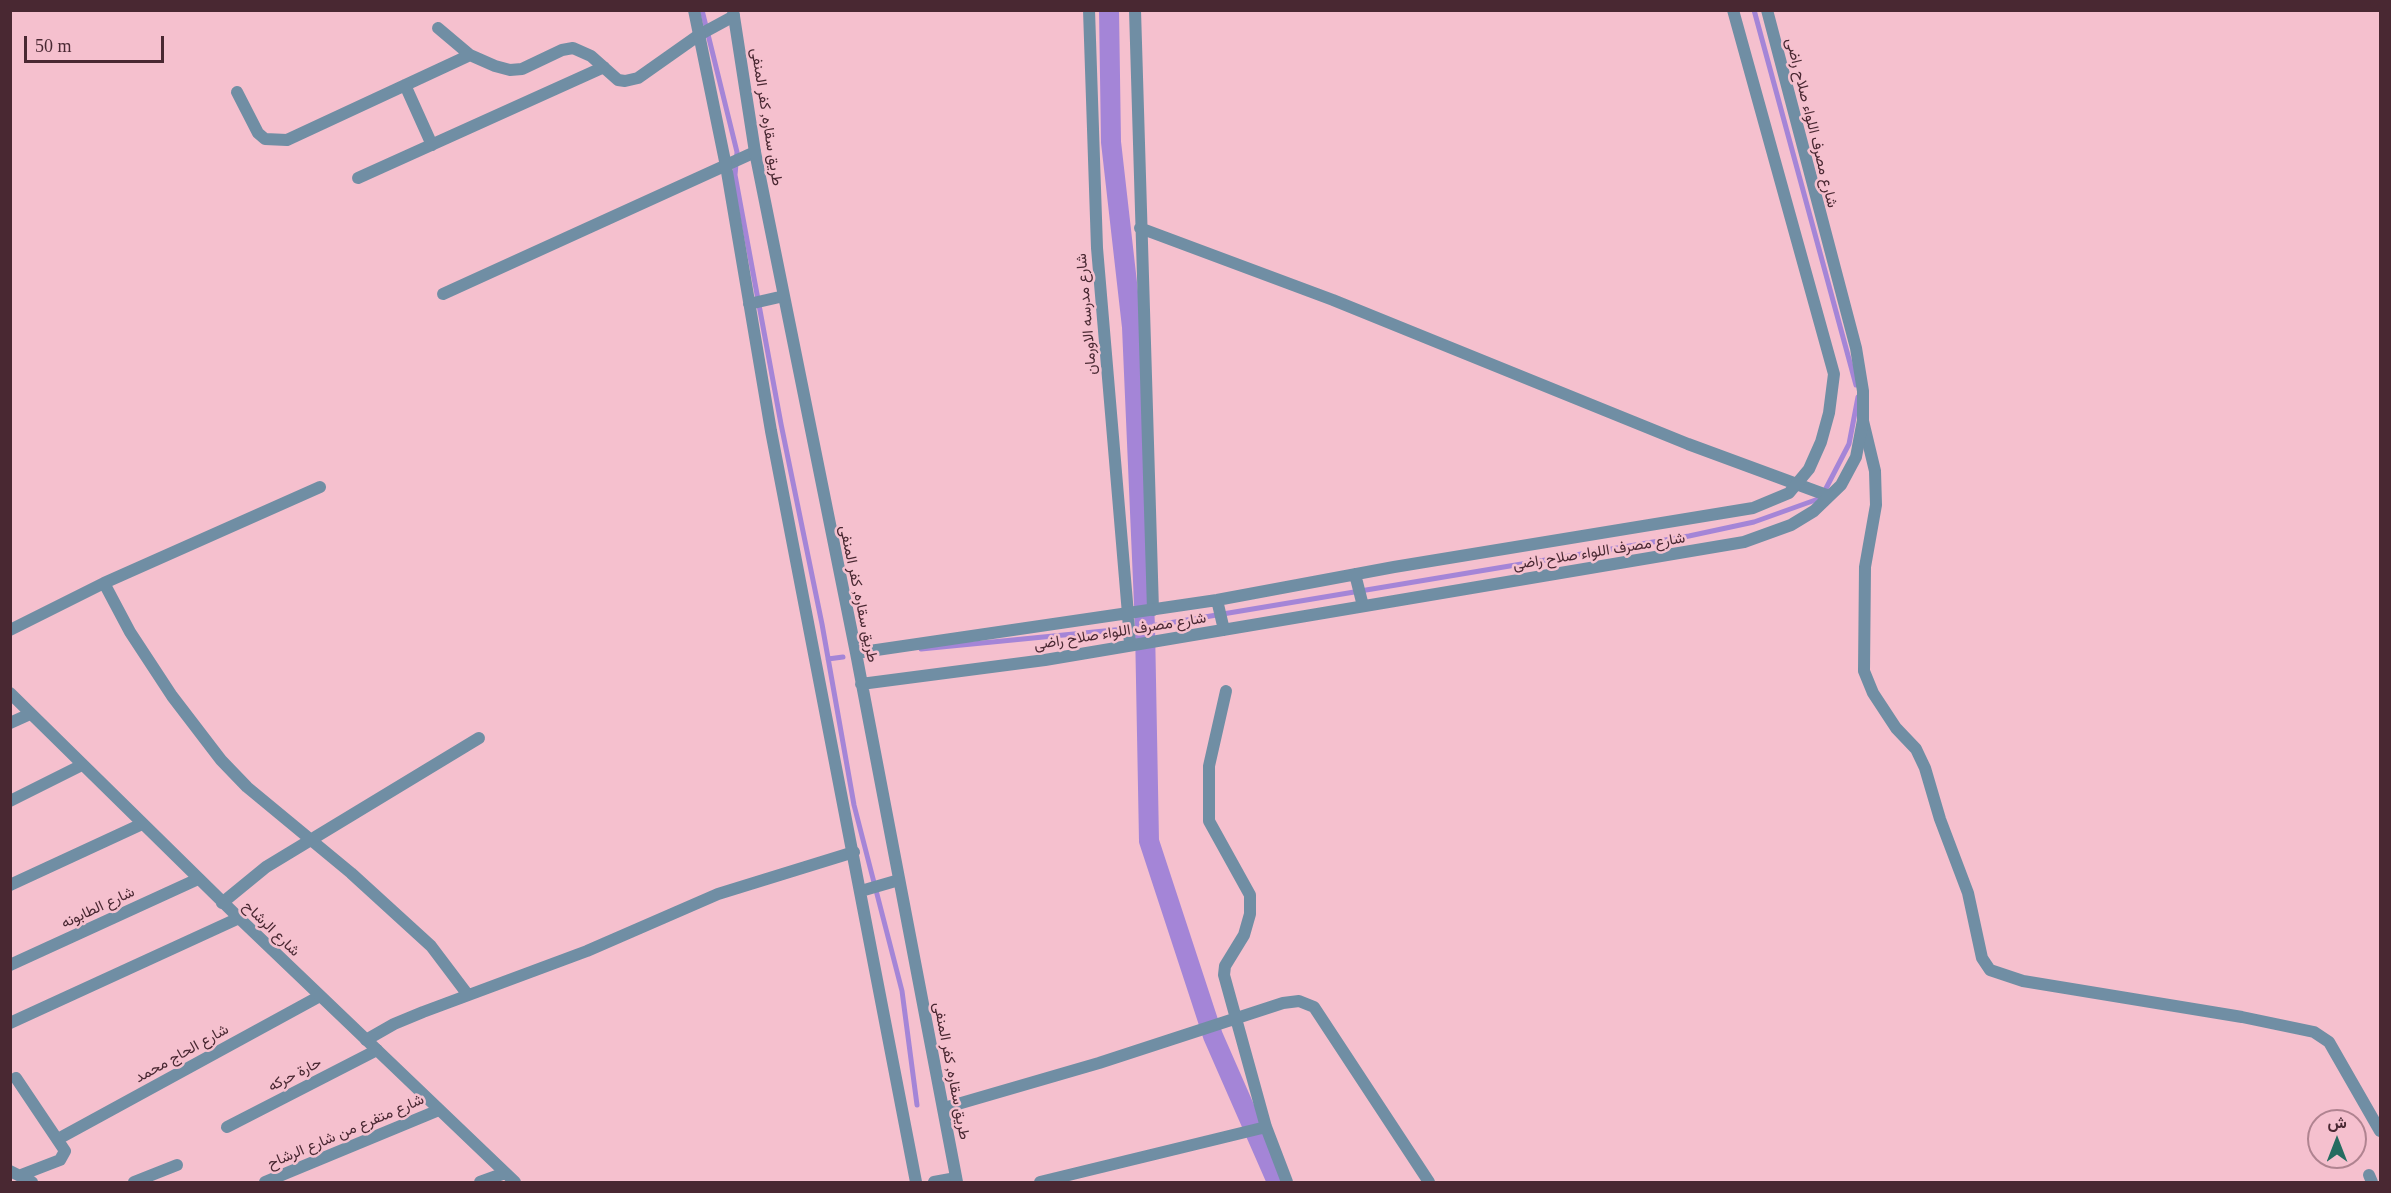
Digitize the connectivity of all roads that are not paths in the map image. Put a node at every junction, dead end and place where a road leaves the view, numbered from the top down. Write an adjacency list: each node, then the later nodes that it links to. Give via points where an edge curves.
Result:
1 (694, 10): 8 (street)
2 (1089, 10): 30 (street, شارع مدرسه الاورمان, via 1097,248)
3 (1135, 10): 17 (street)
4 (1733, 10): 22 (street, شارع مصرف اللواء صلاح راضى, via 1834,375 1821,442)
5 (1767, 10): 21 (street, شارع مصرف اللواء صلاح راضى, via 1856,348)
6 (731, 16): 8 (street); 14 (street, طريق سقاره, كفر المنفى)
7 (438, 28): 9 (street)
8 (704, 32): 10 (street, via 631,81 618,80); 15 (street)
9 (470, 55): 10 (street, via 510,70 522,69 573,48); 11 (street)
10 (604, 67): 13 (street)
11 (405, 85): 12 (street, via 287,140 274,141 258,133); 13 (street)
12 (237, 92)
13 (432, 145): 16 (street)
14 (755, 152): 15 (street); 19 (street, طريق سقاره, كفر المنفى)
15 (726, 166): 18 (street); 20 (street)
16 (358, 178)
17 (1140, 228): 22 (street, via 1333,300 1688,444); 29 (street)
18 (443, 294)
19 (778, 298): 20 (street); 34 (street, طريق سقاره, كفر المنفى)
20 (753, 303): 45 (street, via 771,431)
21 (1863, 420): 24 (street, شارع مصرف اللواء صلاح راضى, via 1856,457 1841,485); 64 (street, via 1875,471 1876,505 1865,567 1864,671 1873,693 1896,728 1916,749 1925,768 1968,893 1982,958 1990,970 2023,981 2314,1032 2329,1042)
22 (1798, 483): 24 (street); 25 (street, شارع مصرف اللواء صلاح راضى, via 1789,493 1753,508)
23 (320, 487): 26 (street)
24 (1829, 496): 28 (street, شارع مصرف اللواء صلاح راضى, via 1791,525 1744,542)
25 (1355, 574): 27 (street, شارع مصرف اللواء صلاح راضى); 28 (street)
26 (104, 582): 31 (street); 44 (street, via 130,632 220,760)
27 (1217, 600): 29 (street, شارع مصرف اللواء صلاح راضى); 32 (street)
28 (1363, 606): 32 (street, شارع مصرف اللواء صلاح راضى)
29 (1153, 610): 30 (street, شارع مصرف اللواء صلاح راضى)
30 (1128, 614): 33 (street, شارع مدرسه الاورمان); 34 (street, شارع مصرف اللواء صلاح راضى)
31 (10, 630)
32 (1224, 630): 33 (street, شارع مصرف اللواء صلاح راضى)
33 (1130, 645): 35 (street, شارع مصرف اللواء صلاح راضى)
34 (856, 653): 35 (street, طريق سقاره, كفر المنفى)
35 (861, 684): 47 (street, طريق سقاره, كفر المنفى)
36 (1226, 691): 55 (street, via 1209,766 1209,821 1250,895 1244,935 1225,966)
37 (10, 693): 38 (street, شارع الرشاح)
38 (30, 714): 39 (street); 41 (street, شارع الرشاح)
39 (10, 723)
40 (480, 738): 44 (street)
41 (82, 765): 42 (street); 43 (street, شارع الرشاح)
42 (10, 801)
43 (142, 824): 46 (street, شارع الرشاح); 48 (street)
44 (312, 839): 50 (street, via 266,867); 53 (street, via 431,946)
45 (854, 852): 49 (street); 53 (street, via 728,890 587,951)
46 (198, 879): 50 (street, شارع الرشاح); 52 (street, شارع الطابونه)
47 (894, 881): 49 (street); 60 (street, طريق سقاره, كفر المنفى)
48 (10, 885)
49 (866, 889): 75 (street)
50 (222, 903): 51 (street, شارع الرشاح)
51 (239, 918): 54 (street, شارع الرشاح); 56 (street)
52 (10, 965)
53 (468, 994): 57 (street, via 394,1024)
54 (320, 996): 57 (street, شارع الرشاح); 65 (street, شارع الحاج محمد)
55 (1235, 1019): 60 (street, via 1099,1064); 63 (street); 79 (street, via 1283,1003 1299,1001 1314,1007)
56 (10, 1023)
57 (366, 1040): 58 (street, شارع الرشاح)
58 (377, 1050): 61 (street, شارع الرشاح); 62 (street, حارة حركه)
59 (16, 1078): 65 (street)
60 (944, 1108): 69 (street, طريق سقاره, كفر المنفى)
61 (439, 1110): 68 (street, شارع الرشاح); 72 (street, شارع متفرع من شارع الرشاح)
62 (227, 1127)
63 (1266, 1127): 77 (street); 78 (street)
64 (2380, 1131)
65 (58, 1139): 67 (street, via 66,1151 63,1158)
66 (177, 1165): 71 (street)
67 (16, 1173): 70 (street)
68 (505, 1173): 73 (street); 74 (street, شارع الرشاح)
69 (954, 1180): 76 (street)
70 (32, 1182)
71 (134, 1182)
72 (265, 1182)
73 (480, 1182)
74 (515, 1182)
75 (916, 1182)
76 (934, 1182)
77 (1040, 1182)
78 (1287, 1182)
79 (1430, 1182)

